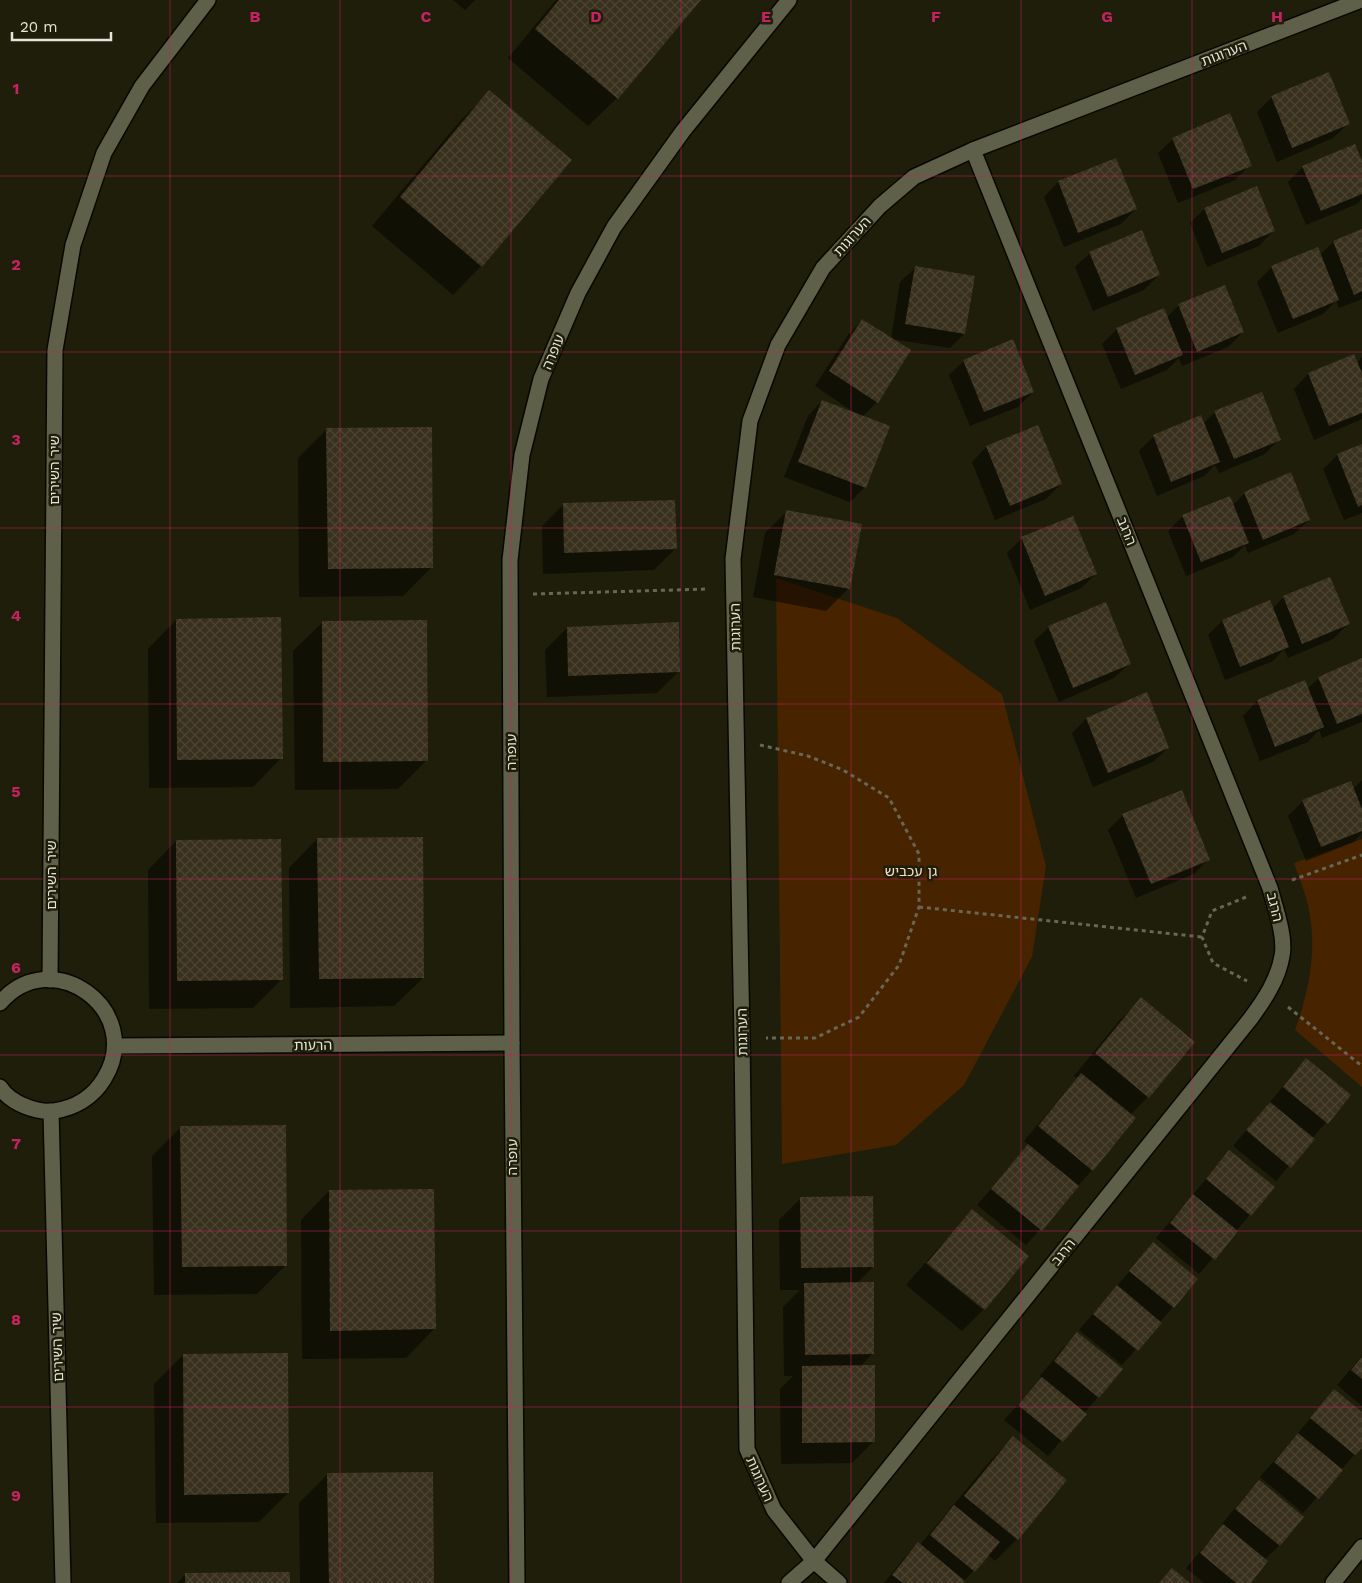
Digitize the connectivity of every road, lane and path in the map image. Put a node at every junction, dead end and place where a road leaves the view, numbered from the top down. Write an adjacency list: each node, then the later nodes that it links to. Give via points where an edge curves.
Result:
1 (208, 0): 10 (street, שיר השירים, via 142,86 104,154 73,245 55,350)
2 (789, 0): 6 (street, עופרה, via 683,131 614,227 578,293 541,379 522,455 510,560)
3 (1361, 0): 4 (street, הערוגות)
4 (973, 150): 5 (street, הערוגות, via 914,177 880,206 823,268 778,345 750,421 733,559); 18 (street, הרגב, via 1270,888 1279,921 1282,955 1269,992 1251,1018)
5 (734, 588): 6 (path); 7 (street, הערוגות)
6 (510, 594): 13 (street, עופרה)
7 (738, 740): 8 (path, via 808,756 843,770 889,798 919,854); 12 (street, הערוגות)
8 (919, 907): 9 (path); 12 (path, via 899,965 859,1017 815,1038)
9 (1202, 937)
10 (50, 980): 11 (street, via 23,985); 14 (street, via 67,982 98,1000 110,1021)
11 (0, 1003)
12 (742, 1038): 18 (street, הערוגות, via 747,1449 774,1510)
13 (512, 1043): 14 (street, הרעות); 20 (street, עופרה)
14 (115, 1046): 16 (street, via 111,1068 98,1089 79,1103)
15 (0, 1088): 16 (street, via 20,1104)
16 (50, 1111): 19 (street, שיר השירים)
17 (1362, 1548): 23 (street)
18 (814, 1561): 21 (street, הרגב); 22 (street, הערוגות)
19 (63, 1583)
20 (517, 1583)
21 (789, 1583)
22 (839, 1583)
23 (1333, 1583)

